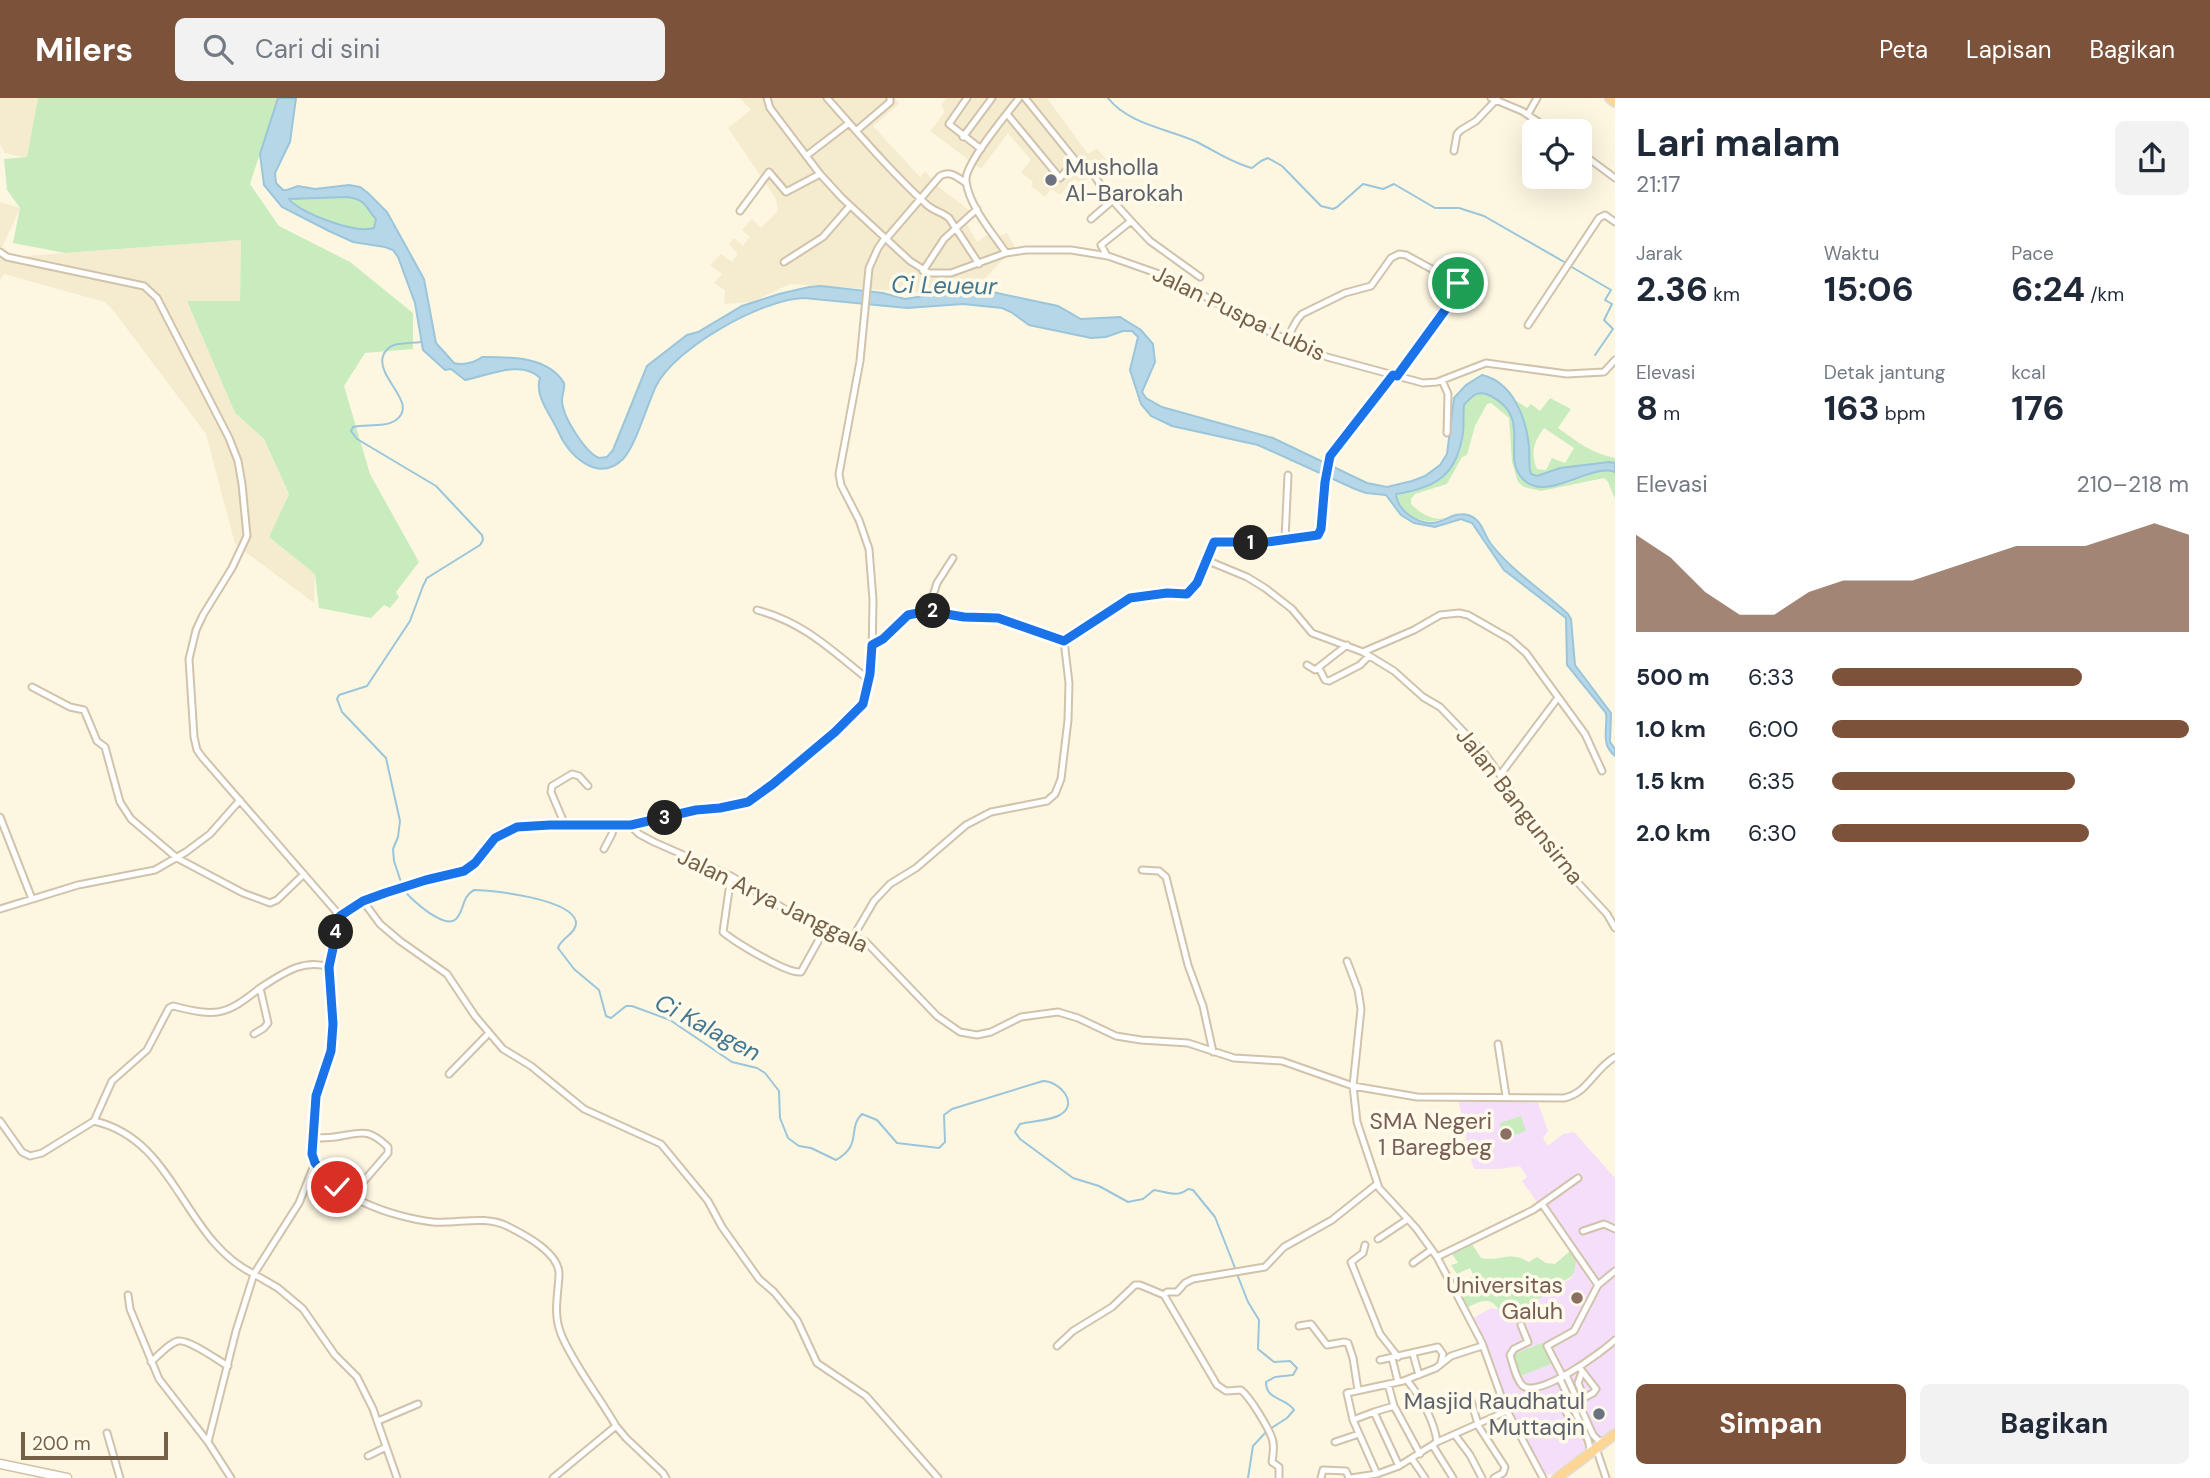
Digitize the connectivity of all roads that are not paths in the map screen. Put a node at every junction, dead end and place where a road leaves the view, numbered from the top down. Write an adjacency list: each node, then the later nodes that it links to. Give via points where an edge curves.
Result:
1 (767, 98): 20 (street)
2 (827, 98): 15 (street)
3 (890, 98): 16 (street, via 890,103)
4 (967, 98): 17 (street, via 948,123)
5 (992, 98): 17 (street)
6 (1025, 98): 21 (street)
7 (1536, 98): 13 (street)
8 (1610, 98): 11 (highway)
9 (1017, 99): 12 (street)
10 (1494, 99): 13 (street); 19 (street, via 1476,121 1457,134)
11 (1615, 102)
12 (1007, 114): 18 (street); 21 (street, via 1060,178)
13 (1528, 114): 14 (street)
14 (1535, 119)
15 (849, 123): 16 (street); 20 (street)
16 (856, 131): 26 (street)
17 (963, 136): 18 (street)
18 (981, 149): 25 (street)
19 (1454, 151)
20 (806, 156): 23 (street)
21 (1075, 160): 27 (street, via 1087,164)
22 (1592, 162): 24 (street)
23 (820, 174): 28 (street); 30 (street, via 786,192 769,172)
24 (1615, 178)
25 (966, 183): 26 (street, via 943,174); 29 (street)
26 (920, 199): 34 (street, via 946,215); 35 (street)
27 (1112, 200): 31 (street); 32 (street)
28 (850, 206): 35 (street); 39 (street, via 823,237)
29 (977, 209): 34 (street); 37 (street)
30 (740, 211)
31 (1091, 219)
32 (1131, 221): 38 (street, via 1101,245); 42 (street, via 1150,241)
33 (1615, 222): 43 (street, via 1605,215 1599,218)
34 (955, 227): 40 (street); 41 (street)
35 (886, 239): 41 (street); 56 (street, via 872,259 858,381 839,474 869,548)
36 (0, 252): 68 (street, via 149,289 229,438 238,461 247,536 196,630 188,679 197,750)
37 (1006, 253): 38 (street, Jalan Puspa Lubis, via 1059,249); 40 (street, Jalan Puspa Lubis)
38 (1107, 256): 44 (street, Jalan Puspa Lubis, via 1176,280)
39 (784, 262)
40 (979, 264): 41 (street, Jalan Puspa Lubis, via 942,274)
41 (923, 271)
42 (1200, 276)
43 (1528, 325)
44 (1287, 338): 46 (street, Jalan Puspa Lubis, via 1328,357); 46 (street, via 1303,314 1371,286 1391,258 1406,255 1461,285)
45 (1615, 360): 47 (street, Jalan Puspa Lubis, via 1604,372 1583,375 1486,363)
46 (1395, 376): 47 (street, Jalan Puspa Lubis, via 1427,383); 50 (street, via 1329,459 1319,534)
47 (1443, 380): 48 (street, via 1448,394)
48 (1447, 433)
49 (1288, 475): 50 (street)
50 (1285, 539): 52 (street, via 1216,541)
51 (953, 558): 54 (street, via 937,583)
52 (1206, 561): 55 (street, via 1187,594 1130,598); 57 (street, Jalan Bangunsirna, via 1265,588 1292,609 1312,633)
53 (757, 610): 62 (street, via 819,638)
54 (928, 611): 55 (street, via 998,618); 56 (street, via 908,615)
55 (1064, 641): 84 (street, via 1068,720 1055,794 1047,801 991,812 966,825 890,884)
56 (872, 645): 62 (street)
57 (1347, 645): 58 (street, Jalan Bangunsirna); 61 (street)
58 (1363, 652): 59 (street, Jalan Bangunsirna); 64 (street, via 1440,615 1464,614 1519,646)
59 (1369, 656): 61 (street, via 1329,681); 66 (street, Jalan Bangunsirna, via 1440,707)
60 (1307, 665): 61 (street, via 1314,670)
61 (1319, 667)
62 (869, 680): 72 (street, via 866,699 852,717 760,795 733,806)
63 (32, 687): 74 (street, via 84,710 97,741 105,747 123,809)
64 (1557, 699): 65 (street, via 1585,734); 66 (street)
65 (1602, 771)
66 (1500, 775): 83 (street, Jalan Bangunsirna, via 1557,861)
67 (588, 786): 70 (street, via 572,774 551,789)
68 (240, 800): 74 (street, via 210,834); 76 (street)
69 (0, 817): 78 (street)
70 (565, 825): 71 (street); 79 (street, via 510,829 495,838 469,868)
71 (614, 825): 72 (street); 73 (street)
72 (631, 825): 77 (street, Jalan Arya Janggala, via 654,842)
73 (604, 849)
74 (177, 858): 76 (street, via 270,903); 78 (street, via 155,870)
75 (1142, 870): 91 (street, via 1159,871 1166,877)
76 (304, 874): 81 (street)
77 (731, 876): 82 (street, Jalan Arya Janggala, via 770,902); 82 (street, via 723,932 734,941 790,971 801,972)
78 (32, 898): 80 (street)
79 (363, 901): 81 (street); 89 (street, via 380,924 447,974)
80 (0, 909)
81 (340, 916): 86 (street)
82 (826, 927): 84 (street, Jalan Arya Janggala)
83 (1615, 928)
84 (853, 937): 91 (street, Jalan Arya Janggala, via 866,942 937,1016 960,1032 977,1035 1021,1017 1058,1012 1115,1036 1188,1042)
85 (1348, 961): 94 (street, via 1360,1009)
86 (329, 967): 87 (street, via 315,962 300,966); 98 (street, via 331,1051 316,1096)
87 (260, 988): 88 (street, via 268,1024); 97 (street, via 222,1012 169,1008 147,1050 112,1081)
88 (254, 1034)
89 (488, 1034): 93 (street); 169 (street, via 576,1104 661,1144 708,1201 759,1279 797,1320 817,1363 866,1396)
90 (1498, 1044): 95 (street)
91 (1213, 1052): 94 (street, Jalan Arya Janggala, via 1282,1061)
92 (1615, 1057): 95 (street, Jalan Arya Janggala, via 1576,1095)
93 (449, 1074)
94 (1353, 1086): 95 (street, Jalan Arya Janggala, via 1417,1097); 101 (street, via 1357,1122)
95 (1506, 1096)
96 (0, 1121): 97 (street, via 30,1156)
97 (94, 1121): 113 (street, via 132,1139 152,1155 196,1222 228,1257)
98 (313, 1138): 99 (street); 102 (street, via 359,1131 388,1147 388,1153)
99 (315, 1163): 102 (street); 113 (street, via 299,1203)
100 (1578, 1178): 103 (street)
101 (1377, 1184): 104 (street); 116 (street, via 1332,1220 1284,1247 1265,1267 1193,1279 1177,1292)
102 (351, 1196): 145 (street, via 432,1222 496,1222 552,1256 559,1267 561,1333)
103 (1542, 1204): 110 (street); 114 (street)
104 (1408, 1219): 107 (street); 109 (street)
105 (1615, 1228): 106 (street, via 1598,1224)
106 (1583, 1231)
107 (1378, 1239)
108 (1365, 1245): 123 (street, via 1352,1264 1380,1334)
109 (1431, 1250): 110 (street); 111 (street)
110 (1437, 1257): 121 (street)
111 (1413, 1263)
112 (1615, 1271): 114 (street)
113 (254, 1274): 127 (street); 143 (street, via 303,1308 335,1355 357,1377)
114 (1598, 1285): 130 (street, via 1573,1331 1547,1346)
115 (128, 1295): 125 (street)
116 (1164, 1295): 120 (street, via 1135,1285); 170 (street, via 1215,1382 1223,1390 1243,1391 1270,1434)
117 (1521, 1325): 130 (street, via 1528,1342 1510,1355 1521,1383 1534,1388)
118 (1299, 1326): 134 (street, via 1311,1324 1327,1345 1347,1342)
119 (1615, 1340): 128 (street)
120 (1058, 1346)
121 (1482, 1346): 126 (street); 139 (street)
122 (1413, 1354): 123 (street); 126 (street, via 1440,1347); 129 (street)
123 (1395, 1357): 124 (street); 132 (street)
124 (1380, 1360)
125 (151, 1362): 127 (street, via 180,1341); 153 (street)
126 (1441, 1363): 129 (street)
127 (228, 1366): 153 (street)
128 (1580, 1370): 130 (street); 135 (street); 135 (street, via 1596,1388)
129 (1419, 1375): 131 (street)
130 (1563, 1377): 135 (street); 147 (street)
131 (1407, 1380): 132 (street); 154 (street, via 1422,1398 1436,1432)
132 (1398, 1382): 133 (street)
133 (1388, 1384): 134 (street); 138 (street)
134 (1358, 1390): 142 (street, via 1347,1394)
135 (1581, 1399): 151 (street, via 1593,1435)
136 (1471, 1401): 144 (street)
137 (418, 1404): 143 (street)
138 (1394, 1406): 140 (street); 157 (street)
139 (1507, 1411): 144 (street); 177 (street)
140 (1374, 1412): 142 (street); 161 (street)
141 (1566, 1412): 147 (street)
142 (1353, 1420): 148 (street)
143 (378, 1421): 155 (street)
144 (1478, 1424): 150 (street); 176 (street, via 1505,1467)
145 (617, 1426): 167 (street); 168 (street)
146 (107, 1433): 164 (street)
147 (1585, 1433): 156 (street)
148 (1359, 1434): 152 (street); 162 (street)
149 (1615, 1434): 151 (highway)
150 (1455, 1435): 154 (street); 175 (street)
151 (1605, 1441): 156 (highway)
152 (1335, 1442)
153 (208, 1443): 165 (street)
154 (1435, 1444): 157 (street); 174 (street)
155 (386, 1447): 158 (street); 166 (street)
156 (1593, 1450): 178 (highway); 179 (street)
157 (1420, 1454): 159 (street)
158 (368, 1456)
159 (1412, 1459): 161 (street); 173 (street)
160 (0, 1464): 163 (main road)
161 (1399, 1466): 162 (street)
162 (1377, 1474): 172 (street)
163 (67, 1478)
164 (120, 1478)
165 (231, 1478)
166 (397, 1478)
167 (553, 1478)
168 (666, 1478)
169 (938, 1478)
170 (1279, 1478)
171 (1321, 1478): 172 (street, via 1323,1470 1346,1471)
172 (1350, 1478)
173 (1425, 1478)
174 (1453, 1478)
175 (1482, 1478)
176 (1494, 1478)
177 (1543, 1478)
178 (1558, 1478)
179 (1606, 1478)

